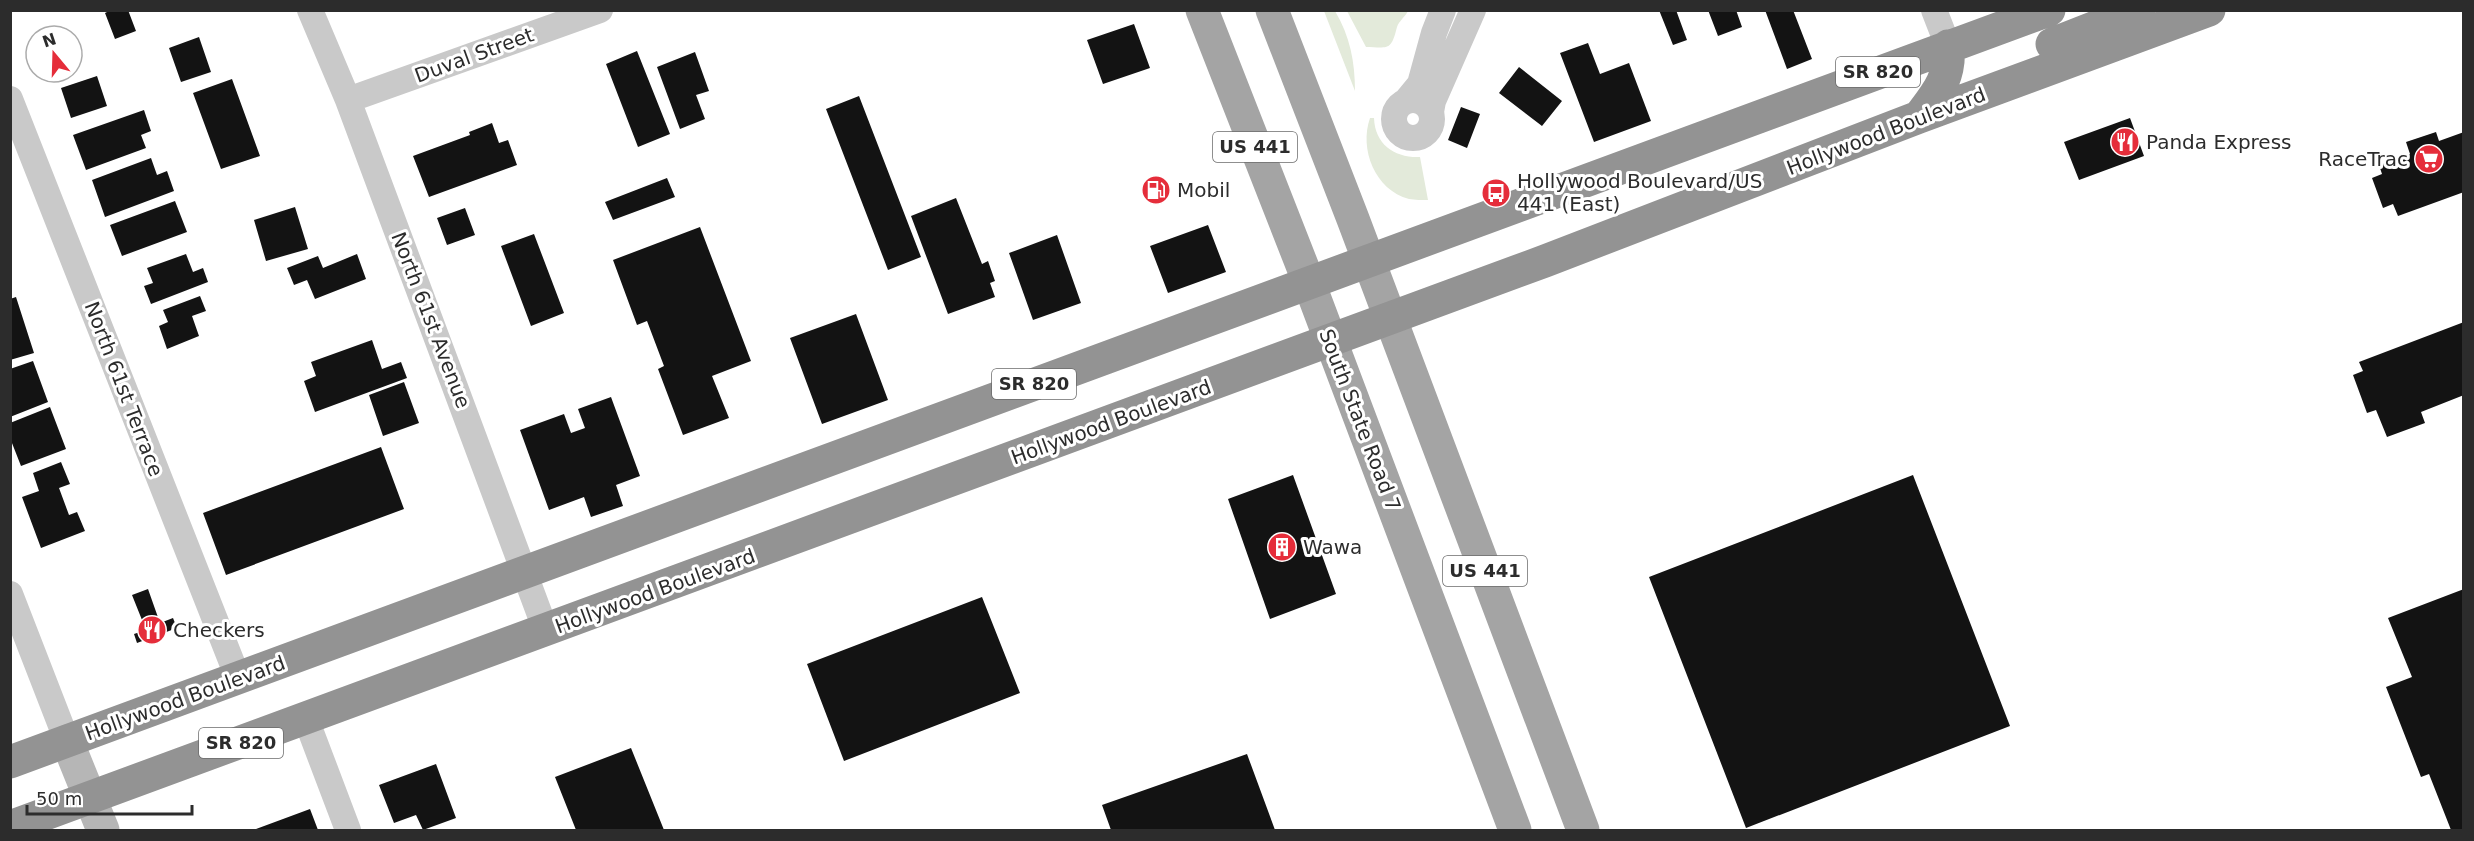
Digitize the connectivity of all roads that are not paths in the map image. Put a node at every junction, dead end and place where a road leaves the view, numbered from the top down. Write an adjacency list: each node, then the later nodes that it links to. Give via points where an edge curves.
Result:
1 (310, 10): 14 (street, North 61st Avenue)
2 (600, 10): 14 (street, Duval Street)
3 (1202, 10): 19 (main road, South State Road 7 / US 441)
4 (1272, 10): 18 (main road, US 441)
5 (1443, 10): 15 (street, via 1420,84)
6 (1473, 10): 16 (street)
7 (1934, 10): 11 (street)
8 (2049, 10): 11 (highway, Hollywood Boulevard / SR 820)
9 (2139, 10): 12 (highway, via 2036,51)
10 (2209, 10): 12 (highway, Hollywood Boulevard / SR 820)
11 (1948, 46): 17 (highway, via 1950,62 1944,83); 18 (highway, Hollywood Boulevard / SR 820)
12 (2013, 82): 17 (highway, Hollywood Boulevard / SR 820)
13 (10, 99): 25 (street, North 61st Terrace)
14 (348, 100): 22 (street, North 61st Avenue)
15 (1406, 101): 16 (street, via 1421,101); 16 (street, via 1395,111 1394,119 1399,132 1406,136 1413,138 1426,133)
16 (1431, 112)
17 (1919, 117): 20 (highway, Hollywood Boulevard / SR 820)
18 (1369, 261): 19 (highway, Hollywood Boulevard / SR 820); 20 (main road, US 441)
19 (1309, 283): 21 (main road, South State Road 7 / US 441); 22 (highway, Hollywood Boulevard / SR 820)
20 (1390, 318): 21 (highway, Hollywood Boulevard / SR 820); 34 (main road, US 441)
21 (1330, 340): 24 (highway, Hollywood Boulevard / SR 820); 33 (main road, South State Road 7 / US 441)
22 (526, 573): 24 (street, North 61st Avenue); 25 (highway, Hollywood Boulevard / SR 820)
23 (10, 594): 27 (street)
24 (546, 631): 26 (highway, Hollywood Boulevard / SR 820)
25 (238, 678): 27 (highway, Hollywood Boulevard / SR 820)
26 (306, 719): 29 (highway, Hollywood Boulevard / SR 820); 32 (street)
27 (68, 741): 28 (highway, Hollywood Boulevard / SR 820); 29 (street)
28 (10, 762)
29 (91, 798): 30 (highway, Hollywood Boulevard / SR 820); 31 (street)
30 (10, 827)
31 (104, 831)
32 (348, 831)
33 (1515, 831)
34 (1583, 831)

